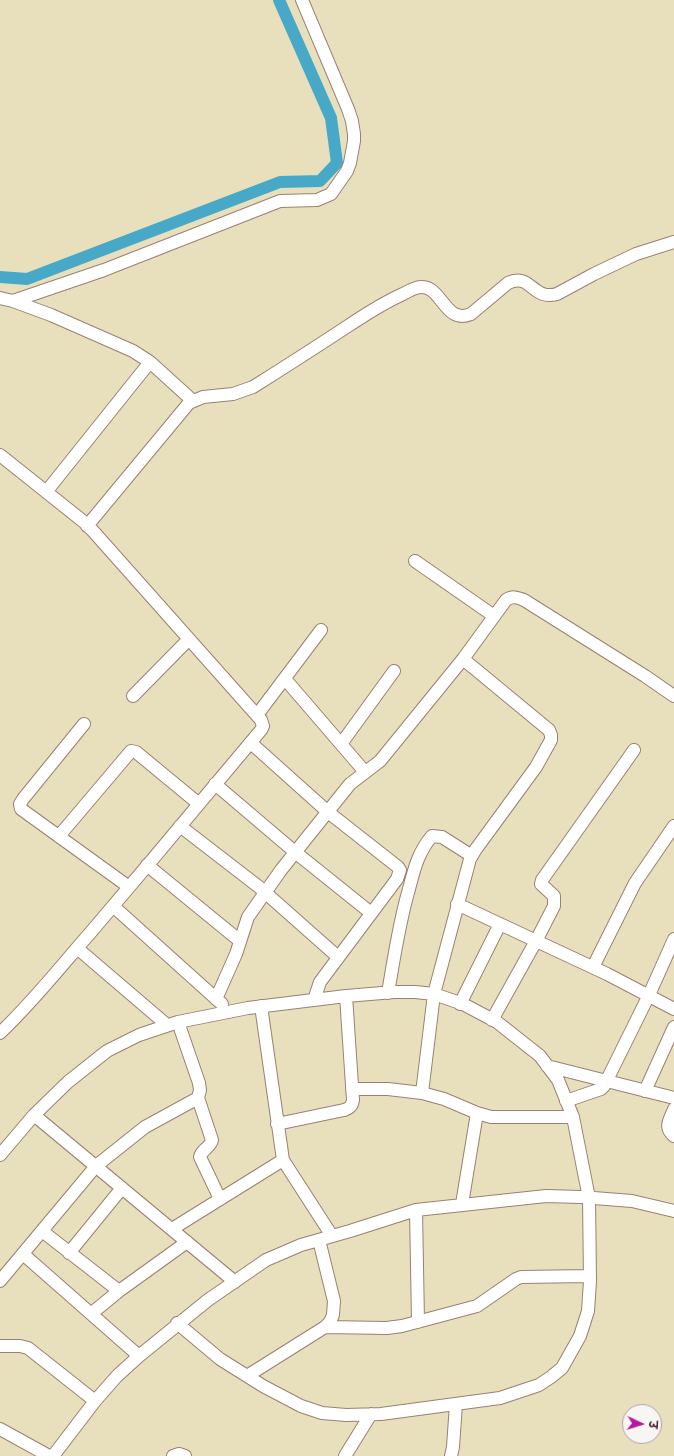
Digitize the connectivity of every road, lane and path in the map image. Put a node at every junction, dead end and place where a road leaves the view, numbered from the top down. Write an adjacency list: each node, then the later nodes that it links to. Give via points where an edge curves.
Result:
1 (302, 0): 4 (street, via 352,121 354,141 350,163 332,194 317,200 280,201 104,270)
2 (674, 242): 6 (street, via 636,254 552,296 541,294 524,281 513,280 465,317 450,311 430,288 416,288 384,303 253,387 233,394 202,397)
3 (0, 298): 4 (street)
4 (13, 301): 5 (street, via 133,351)
5 (150, 362): 6 (street); 8 (street)
6 (194, 401): 9 (street)
7 (0, 455): 8 (street)
8 (46, 492): 9 (street)
9 (87, 526): 13 (street)
10 (415, 562): 11 (street)
11 (494, 616): 14 (street); 18 (street, via 510,597 524,600)
12 (321, 630): 16 (street)
13 (189, 639): 17 (street); 19 (street)
14 (463, 659): 24 (street, via 380,761); 32 (street, via 549,730 551,735 551,740 536,767)
15 (394, 671): 22 (street)
16 (285, 679): 19 (street); 22 (street)
17 (133, 696)
18 (674, 696)
19 (257, 715): 21 (street, via 263,726)
20 (84, 724): 30 (street, via 20,804 21,810)
21 (250, 743): 25 (street); 27 (street)
22 (341, 744): 24 (street)
23 (634, 750): 44 (street, via 542,880 541,884 554,896 554,903)
24 (365, 772): 27 (street, via 350,784)
25 (216, 784): 26 (street); 31 (street)
26 (199, 804): 28 (street); 30 (street, via 136,752 131,751)
27 (328, 812): 31 (street); 35 (street)
28 (180, 826): 33 (street); 37 (street)
29 (674, 826): 47 (street, via 635,883)
30 (59, 836): 36 (street)
31 (295, 852): 37 (street); 40 (street)
32 (472, 856): 34 (street, via 442,837 432,836 424,845); 38 (street)
33 (147, 865): 36 (street); 43 (street)
34 (415, 866): 35 (street); 48 (street, via 401,917)
35 (400, 870): 40 (street, via 397,879)
36 (129, 887): 39 (street)
37 (265, 892): 43 (street, via 248,917); 46 (street)
38 (457, 904): 41 (street); 49 (street)
39 (113, 906): 45 (street); 52 (street)
40 (371, 913): 46 (street)
41 (500, 924): 44 (street); 54 (street)
42 (674, 939): 50 (street)
43 (240, 941): 52 (street)
44 (536, 941): 47 (street); 58 (street)
45 (77, 948): 59 (street); 61 (street)
46 (338, 957): 53 (street, via 320,982)
47 (593, 967): 50 (street)
48 (388, 993): 49 (street); 51 (street)
49 (434, 994): 54 (street); 66 (street)
50 (649, 995): 56 (street); 63 (street)
51 (346, 996): 53 (street); 64 (street)
52 (216, 999): 57 (street)
53 (314, 1000): 55 (street)
54 (460, 1004): 58 (street)
55 (261, 1006): 57 (street); 74 (street)
56 (674, 1009)
57 (230, 1011): 59 (street)
58 (492, 1020): 62 (street, via 540,1056)
59 (172, 1023): 67 (street, via 199,1083); 72 (street, via 139,1035 107,1051 68,1082)
60 (674, 1027): 65 (street)
61 (0, 1033)
62 (547, 1066): 63 (street); 69 (street, via 558,1080)
63 (607, 1081): 65 (street); 69 (street, via 601,1089)
64 (352, 1089): 66 (street, via 388,1089); 74 (street, via 353,1100 349,1108)
65 (645, 1091): 68 (street)
66 (422, 1093): 71 (street)
67 (198, 1098): 78 (street, via 144,1127); 81 (street, via 212,1140 200,1157)
68 (674, 1098)
69 (566, 1101): 73 (street)
70 (674, 1109): 75 (street, via 667,1126)
71 (477, 1113): 73 (street, via 491,1117); 82 (street)
72 (34, 1115): 76 (street); 78 (street)
73 (572, 1117): 80 (street)
74 (277, 1124): 77 (street)
75 (674, 1136)
76 (0, 1155)
77 (283, 1160): 81 (street); 87 (street)
78 (96, 1166): 79 (street); 86 (street)
79 (122, 1188): 85 (street); 90 (street)
80 (590, 1198): 82 (street, via 546,1196); 84 (street, via 632,1201); 92 (street)
81 (220, 1199): 85 (street)
82 (462, 1204): 83 (street)
83 (416, 1210): 87 (street); 97 (street)
84 (674, 1211)
85 (172, 1229): 89 (street)
86 (42, 1232): 90 (street); 91 (street)
87 (332, 1236): 88 (street)
88 (319, 1240): 94 (street, via 266,1260); 99 (street, via 334,1301 333,1315)
89 (187, 1242): 94 (street); 95 (street)
90 (69, 1253): 95 (street)
91 (23, 1254): 93 (street); 96 (street)
92 (590, 1276): 97 (street, via 516,1279 477,1306); 104 (street, via 588,1311 580,1336 562,1368 539,1385 500,1398)
93 (0, 1281)
94 (235, 1282): 98 (street)
95 (119, 1291): 96 (street)
96 (92, 1313): 101 (street)
97 (418, 1322): 99 (street, via 387,1328)
98 (177, 1323): 101 (street); 102 (street, via 220,1359)
99 (325, 1327): 102 (street)
100 (0, 1346): 103 (street, via 28,1348)
101 (139, 1356): 103 (street)
102 (247, 1376): 105 (street, via 301,1406 346,1415)
103 (94, 1401): 108 (street)
104 (456, 1404): 105 (street); 112 (street)
105 (371, 1414): 111 (street)
106 (0, 1429): 107 (street)
107 (50, 1456)
108 (53, 1456)
109 (173, 1456): 110 (street)
110 (185, 1456)
111 (345, 1456)
112 (451, 1456)

